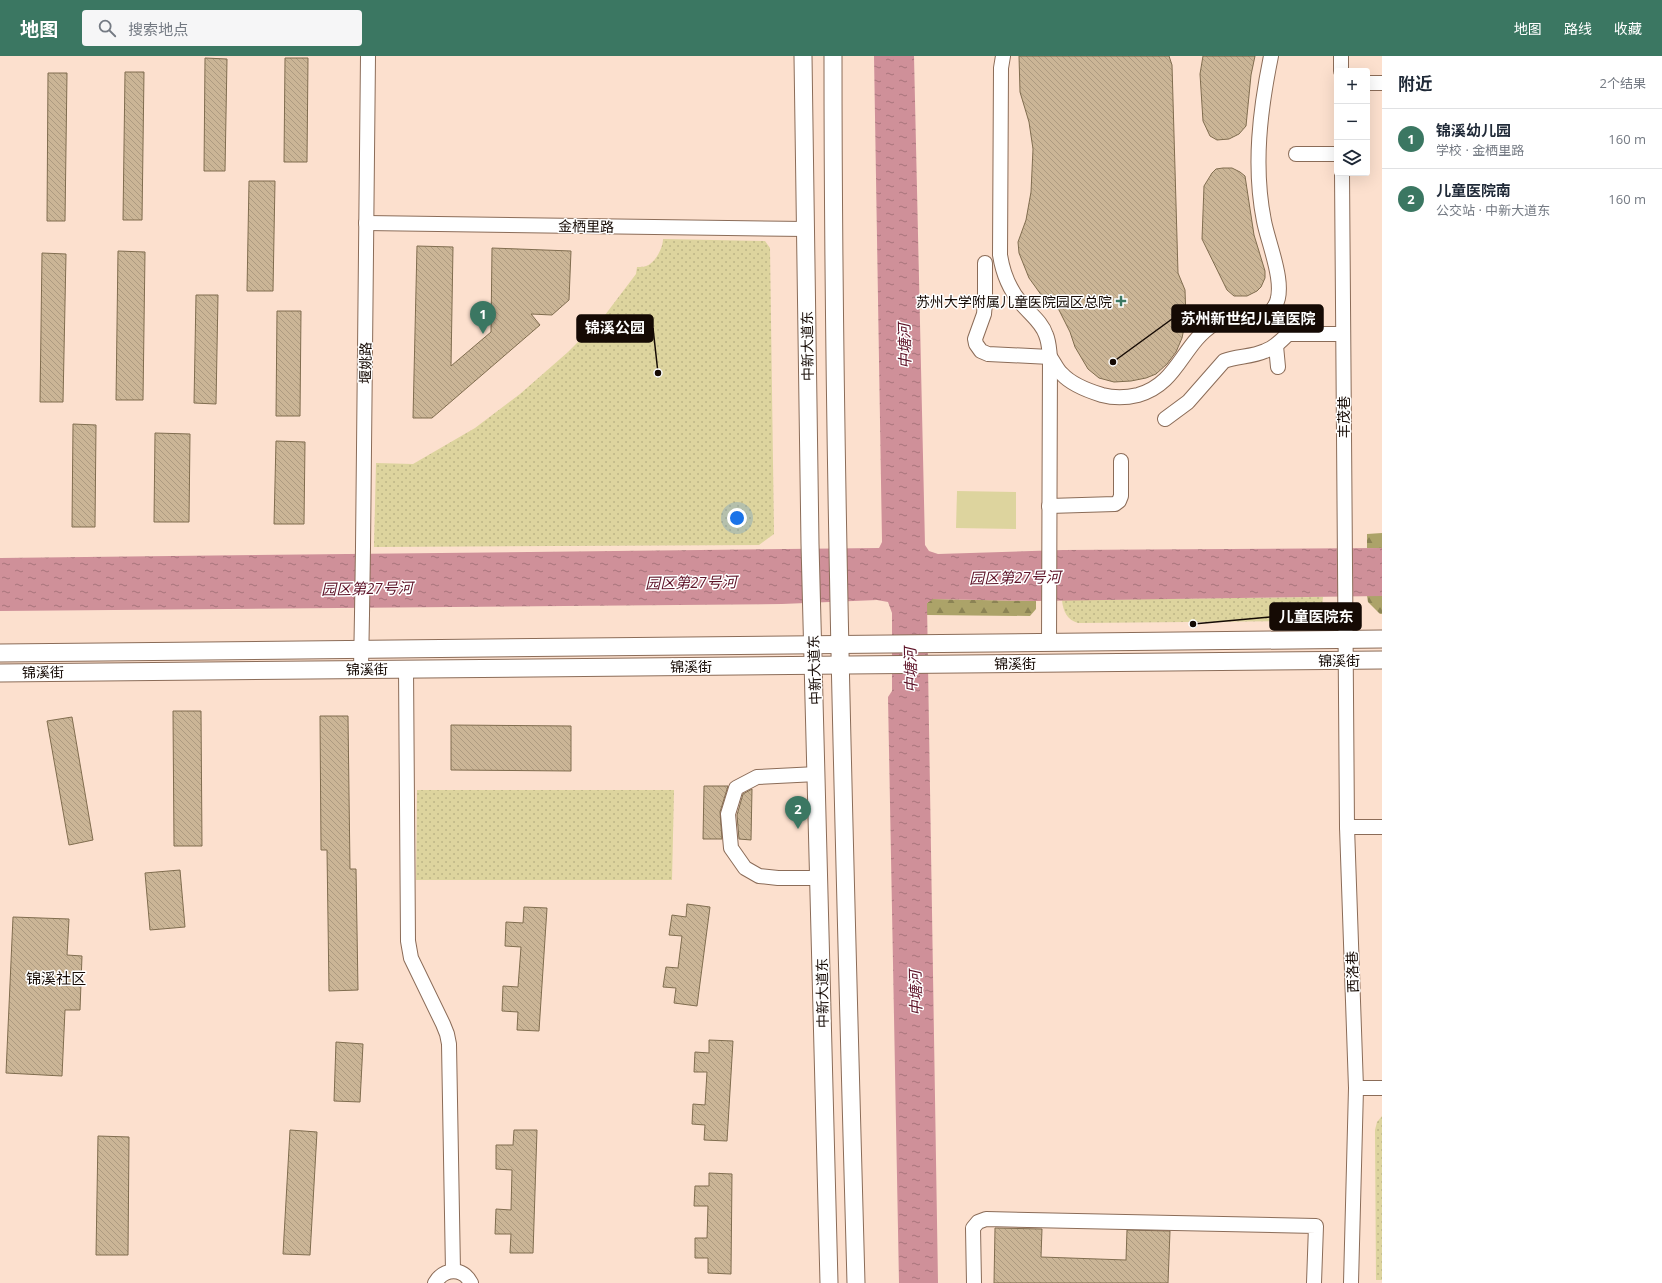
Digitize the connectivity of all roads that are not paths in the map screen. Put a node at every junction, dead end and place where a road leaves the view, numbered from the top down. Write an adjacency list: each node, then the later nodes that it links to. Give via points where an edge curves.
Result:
1 (368, 56): 13 (street, 堰姚路)
2 (803, 56): 14 (main road, 中新大道东)
3 (833, 56): 28 (main road, 中新大道东)
4 (1003, 56): 20 (street, via 1000,255 1003,272 1011,289 1038,320 1046,334)
5 (1271, 56): 16 (street, via 1260,126 1259,190 1278,279)
6 (1341, 56): 7 (street)
7 (1341, 68)
8 (1370, 83): 9 (street)
9 (1382, 83)
10 (1296, 154): 11 (street)
11 (1334, 154)
12 (1342, 176): 18 (street, 丰茂巷)
13 (366, 223): 14 (street, 金栖里路); 30 (street, 堰姚路, bridge)
14 (806, 229): 29 (main road, 中新大道东)
15 (985, 263): 20 (street, via 984,314 976,332 976,344 981,351 988,354)
16 (1275, 306): 17 (street); 20 (street, via 1267,314 1256,318 1229,319 1211,326 1165,380 1156,388 1134,396 1110,397 1077,385 1062,374)
17 (1288, 334): 18 (street); 19 (street)
18 (1343, 334): 25 (street, 丰茂巷)
19 (1276, 346): 21 (street); 22 (street, via 1264,352 1224,361 1188,402)
20 (1050, 357): 24 (street)
21 (1278, 366)
22 (1165, 419)
23 (1121, 462): 24 (street, via 1120,501 1115,504)
24 (1049, 506): 27 (street)
25 (1346, 639): 26 (main road, 锦溪街); 27 (main road, 锦溪街); 32 (street, 丰茂巷)
26 (1382, 639)
27 (1049, 643): 28 (main road, 锦溪街)
28 (839, 645): 29 (main road, 锦溪街); 34 (main road, 中新大道东)
29 (813, 646): 30 (main road, 锦溪街); 35 (main road, 中新大道东)
30 (362, 650): 31 (main road, 锦溪街); 37 (street, 堰姚路)
31 (0, 653)
32 (1346, 660): 33 (main road, 锦溪街); 34 (main road, 锦溪街); 41 (street, 西洛巷)
33 (1382, 660)
34 (840, 664): 35 (main road, 锦溪街); 49 (main road, 中新大道东)
35 (813, 665): 36 (main road, 锦溪街); 39 (main road, 中新大道东)
36 (406, 668): 37 (main road, 锦溪街); 45 (street, via 408,941 411,958 444,1024 449,1044)
37 (361, 669): 38 (main road, 锦溪街)
38 (0, 672)
39 (817, 774): 42 (main road, 中新大道东); 42 (street, via 757,777 736,788 728,814 731,848 745,868 759,876 772,878)
40 (1382, 826): 41 (street)
41 (1346, 827): 43 (street, 西洛巷)
42 (819, 878): 48 (main road, 中新大道东)
43 (1356, 1088): 44 (street); 52 (street, 西洛巷)
44 (1382, 1088)
45 (453, 1271): 46 (street, via 444,1273); 47 (street, via 462,1273)
46 (435, 1283)
47 (471, 1283)
48 (829, 1283)
49 (856, 1283)
50 (974, 1283): 51 (street, via 973,1228 978,1222 986,1219 1316,1226)
51 (1314, 1283)
52 (1351, 1283)

